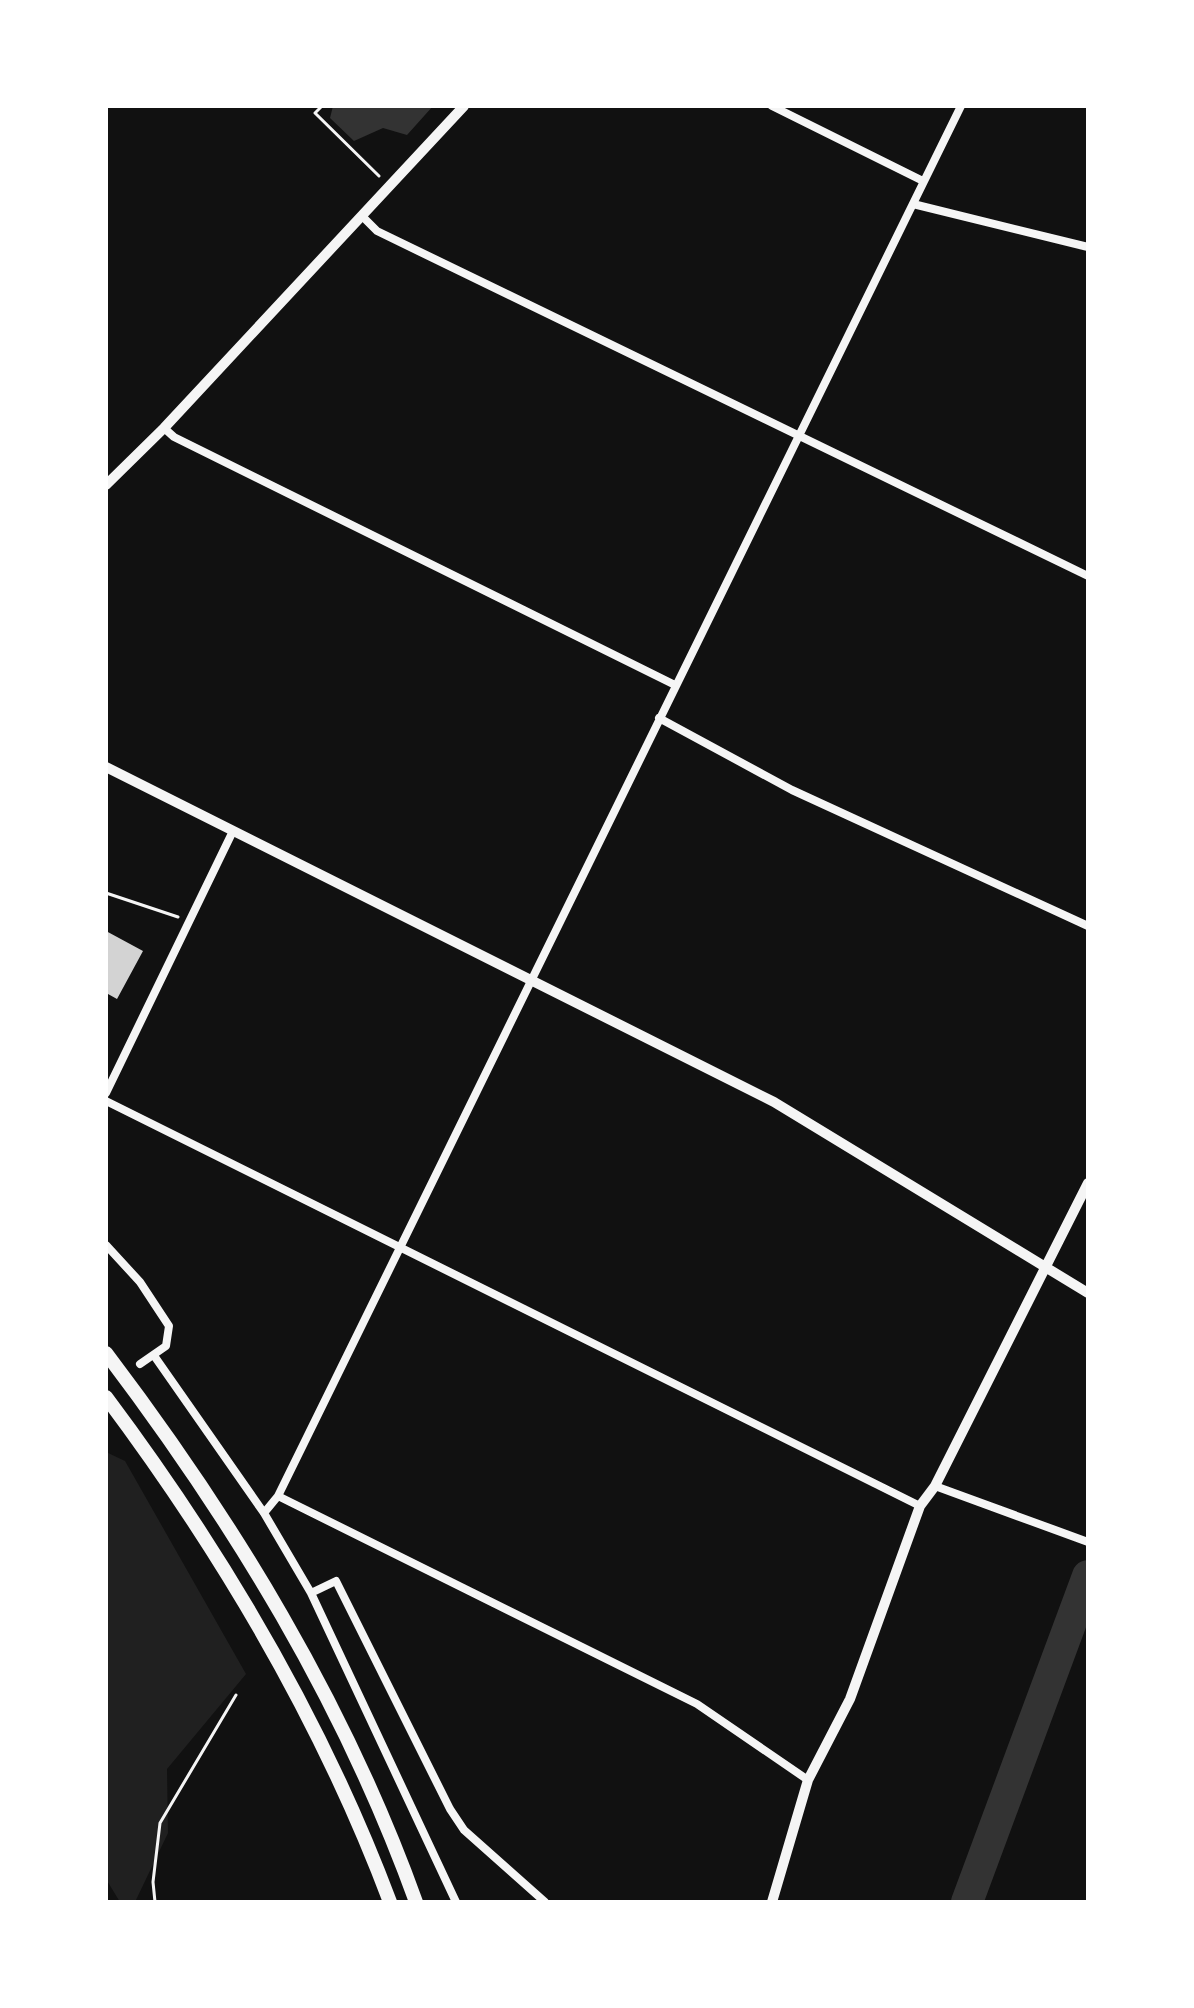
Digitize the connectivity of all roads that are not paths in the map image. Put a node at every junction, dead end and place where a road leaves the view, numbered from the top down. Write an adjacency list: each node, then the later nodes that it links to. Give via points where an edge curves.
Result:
1 (464, 106): 6 (street)
2 (772, 106): 4 (street)
3 (961, 106): 4 (street)
4 (923, 181): 5 (street)
5 (913, 204): 7 (street); 9 (street)
6 (362, 216): 8 (street); 9 (street, via 377,231)
7 (1088, 247)
8 (164, 428): 10 (street); 12 (street)
9 (801, 436): 11 (street); 12 (street)
10 (106, 485)
11 (1088, 576)
12 (675, 685): 13 (street)
13 (659, 718): 16 (street, via 792,790); 17 (street)
14 (106, 767): 15 (street)
15 (233, 831): 17 (street); 18 (street)
16 (1088, 926)
17 (531, 978): 22 (street); 23 (street, via 774,1102)
18 (106, 1093)
19 (106, 1101): 22 (street)
20 (1088, 1183): 23 (street)
21 (106, 1245): 26 (street, via 140,1282 169,1326 166,1346)
22 (400, 1246): 30 (street); 31 (street)
23 (1047, 1267): 24 (street); 29 (street)
24 (1088, 1293)
25 (106, 1353): 37 (highway, via 222,1515 284,1615 339,1721)
26 (155, 1357): 27 (street); 32 (street)
27 (140, 1364)
28 (106, 1397): 36 (highway, via 201,1532 263,1633 319,1738)
29 (935, 1486): 31 (street); 33 (street)
30 (278, 1496): 32 (street); 35 (street, via 697,1704)
31 (920, 1506): 35 (street, via 850,1699)
32 (264, 1513): 34 (street)
33 (1085, 1541)
34 (311, 1593): 38 (street); 39 (street, via 336,1581 450,1809 464,1830)
35 (808, 1780): 40 (street)
36 (390, 1902)
37 (416, 1902)
38 (456, 1902)
39 (545, 1902)
40 (772, 1902)

